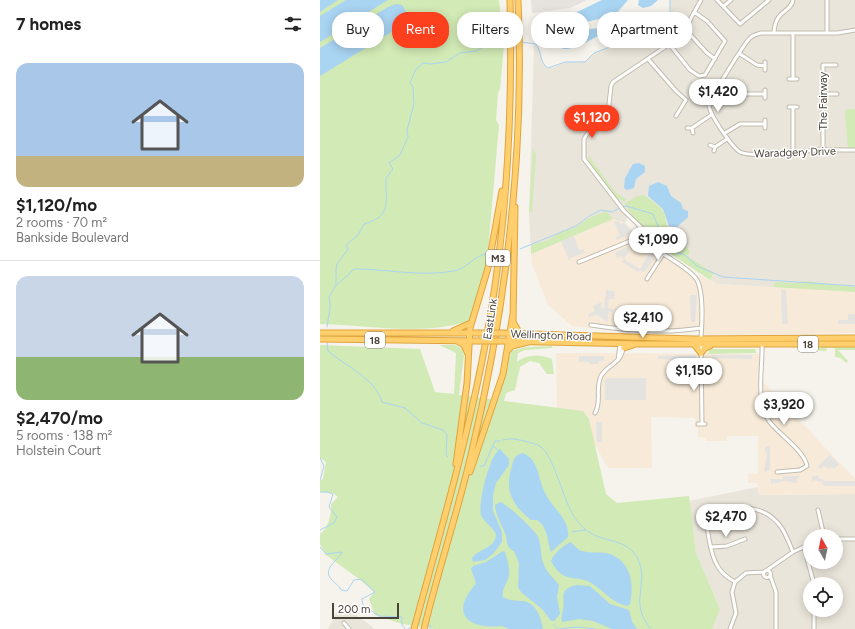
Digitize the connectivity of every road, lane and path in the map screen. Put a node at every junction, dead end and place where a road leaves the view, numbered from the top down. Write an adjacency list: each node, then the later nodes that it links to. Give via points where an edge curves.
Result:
1 (508, 0): 42 (highway, EastLink / M3, via 510,116)
2 (518, 0): 43 (highway, EastLink / M3, via 520,48)
3 (701, 0): 10 (street)
4 (717, 0): 9 (street)
5 (731, 0): 9 (street)
6 (769, 0): 9 (street, via 740,24)
7 (793, 0): 13 (street, via 776,20)
8 (827, 0): 14 (street)
9 (724, 6)
10 (694, 12): 11 (street); 21 (street, via 708,21 725,41)
11 (692, 16)
12 (855, 30): 14 (street)
13 (774, 33): 15 (street); 19 (street, via 753,36)
14 (827, 33): 15 (street)
15 (793, 34): 24 (street)
16 (692, 37): 21 (street)
17 (665, 48): 20 (street)
18 (672, 48): 21 (street, via 690,70 702,76)
19 (740, 54): 22 (street, via 765,68); 25 (street)
20 (648, 59): 31 (street, via 686,100); 44 (street, via 613,82 608,113 584,139 586,163 617,203)
21 (715, 59)
22 (765, 62)
23 (836, 65): 27 (street, The Fairway, via 823,65)
24 (793, 79)
25 (720, 84): 26 (street, via 737,94 765,96); 30 (street, via 710,100)
26 (765, 90)
27 (823, 94): 28 (street); 39 (street, The Fairway)
28 (837, 94)
29 (789, 107): 41 (street, via 795,107)
30 (711, 115): 34 (street); 36 (street, Waradgery Drive)
31 (676, 116)
32 (765, 124): 36 (street, via 740,124)
33 (688, 128): 34 (street)
34 (692, 128): 35 (street)
35 (693, 133)
36 (725, 133): 37 (street, Waradgery Drive)
37 (727, 139): 38 (street, via 715,149); 41 (street, Waradgery Drive, via 745,154)
38 (710, 145)
39 (823, 150): 40 (street, Waradgery Drive); 41 (street, Waradgery Drive)
40 (855, 150)
41 (793, 152)
42 (506, 178): 51 (highway, via 488,268); 79 (highway, EastLink / M3, via 496,278 485,346)
43 (514, 194): 50 (highway, via 516,214); 78 (highway, EastLink / M3, via 495,338)
44 (635, 221): 45 (street, via 642,232); 46 (street, via 645,231)
45 (640, 241): 46 (street); 48 (street, via 630,241)
46 (644, 243): 47 (street)
47 (663, 254): 49 (street); 53 (street, via 690,272 697,281 701,295)
48 (579, 262)
49 (647, 279)
50 (513, 314): 55 (highway, via 514,326); 59 (highway)
51 (471, 324): 54 (highway); 58 (highway)
52 (591, 325): 53 (street, via 637,332)
53 (701, 328): 66 (street)
54 (450, 332): 57 (highway, Wellington Road / 18); 58 (highway, Wellington Road / 18)
55 (519, 332): 59 (highway, Wellington Road / 18); 67 (highway, Wellington Road / 18)
56 (320, 333): 57 (highway, Wellington Road / 18)
57 (362, 334): 63 (highway)
58 (474, 336): 59 (highway, Wellington Road / 18, bridge, via 502,333); 59 (highway, Wellington Road / 18, bridge, via 502,340); 65 (highway, Wellington Road / 18); 74 (highway)
59 (509, 336): 64 (highway, Wellington Road / 18); 72 (highway)
60 (762, 338): 61 (highway, Wellington Road / 18); 66 (highway, Wellington Road / 18); 70 (street)
61 (855, 338)
62 (320, 339): 63 (highway, Wellington Road / 18)
63 (362, 340): 65 (highway, Wellington Road / 18)
64 (534, 340): 67 (highway, Wellington Road / 18); 72 (highway, via 512,346)
65 (456, 341): 74 (highway, via 464,345)
66 (701, 341): 67 (highway, Wellington Road / 18); 68 (highway, Wellington Road / 18); 69 (highway, Wellington Road / 18); 73 (street)
67 (622, 343): 68 (highway, Wellington Road / 18); 75 (street, via 622,356 600,378 598,408)
68 (694, 344): 73 (highway)
69 (717, 344): 70 (highway, Wellington Road / 18); 73 (highway, via 705,348)
70 (762, 344): 71 (highway, Wellington Road / 18); 77 (street, via 763,408 770,422 807,465 803,470)
71 (855, 344)
72 (508, 350): 78 (highway, via 478,451)
73 (701, 353): 76 (street)
74 (469, 357): 79 (highway)
75 (595, 413)
76 (701, 424)
77 (777, 472)
78 (463, 488): 96 (highway, EastLink / M3)
79 (453, 489): 95 (highway, EastLink / M3)
80 (818, 510): 83 (street)
81 (705, 514): 82 (street)
82 (708, 516): 87 (street); 89 (street, via 740,507 761,511 780,525)
83 (822, 529)
84 (745, 539): 87 (street, via 727,546)
85 (843, 539): 86 (street)
86 (855, 539)
87 (711, 547): 91 (street, via 717,567)
88 (803, 547): 89 (street)
89 (793, 552): 90 (street)
90 (767, 574): 91 (street, via 744,574); 98 (street, via 776,592)
91 (735, 582): 97 (street, via 732,592 736,613)
92 (814, 617): 99 (street)
93 (344, 623): 94 (street)
94 (349, 629)
95 (414, 629)
96 (424, 629)
97 (730, 629)
98 (776, 629)
99 (814, 629)

